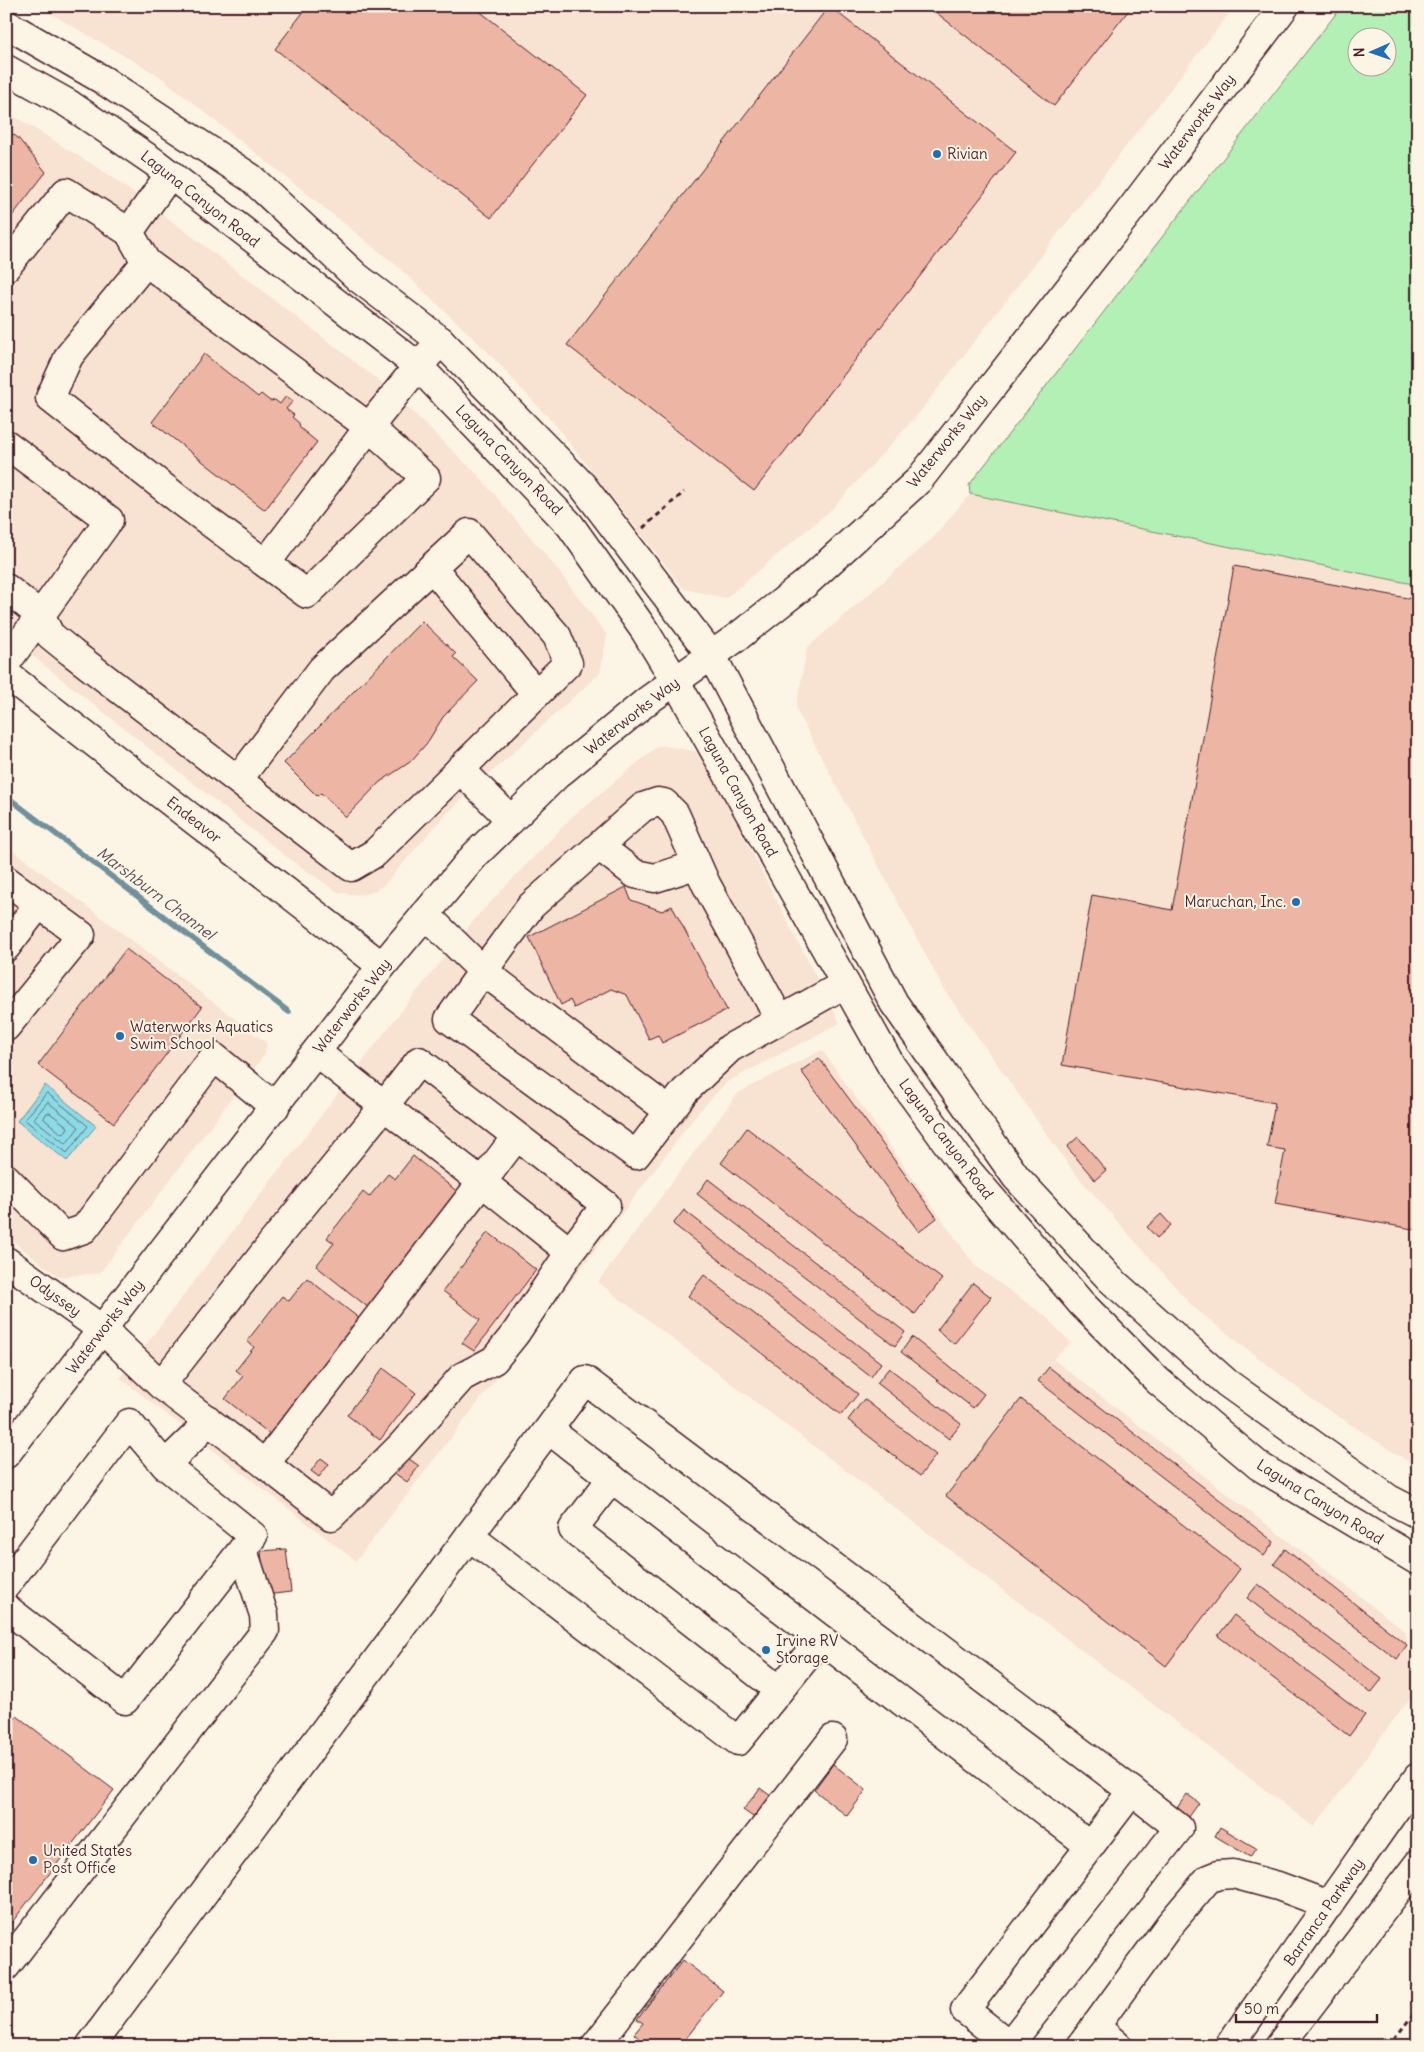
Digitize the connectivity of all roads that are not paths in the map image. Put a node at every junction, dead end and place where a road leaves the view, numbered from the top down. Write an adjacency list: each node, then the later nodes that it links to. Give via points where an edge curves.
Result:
1 (1285, 6): 16 (main road, Waterworks Way, via 919,480 805,584)
2 (6, 24): 8 (main road, via 102,80 251,178 357,277)
3 (6, 68): 4 (main road, Laguna Canyon Road, via 69,104)
4 (170, 174): 5 (main road); 9 (main road, Laguna Canyon Road)
5 (129, 232): 6 (main road); 7 (main road, via 66,192)
6 (146, 262): 10 (main road); 12 (main road, via 69,356 50,398)
7 (6, 267)
8 (441, 341): 9 (main road); 16 (main road, via 582,485)
9 (418, 366): 10 (main road); 19 (main road, Laguna Canyon Road, via 570,525 645,631)
10 (369, 427): 12 (main road); 12 (main road, via 426,478 307,594)
11 (6, 444): 15 (main road, via 109,520)
12 (266, 564)
13 (432, 567): 20 (main road); 20 (main road, via 469,533 557,636 568,662); 22 (main road, via 322,669)
14 (6, 588): 15 (main road)
15 (40, 615): 17 (main road); 22 (main road, via 50,635)
16 (712, 656): 19 (main road, Waterworks Way); 52 (main road, via 894,1003 1016,1177 1110,1279 1227,1384 1390,1499)
17 (6, 663)
18 (6, 674): 30 (main road, Endeavor)
19 (676, 682): 23 (main road, Waterworks Way, via 647,701 557,776); 32 (main road, Laguna Canyon Road)
20 (536, 694): 21 (main road)
21 (460, 769): 22 (main road, via 375,852 351,867); 23 (main road)
22 (238, 780)
23 (511, 820): 28 (main road, Waterworks Way, via 475,855)
24 (600, 847): 25 (main road, via 635,874 655,878); 25 (main road, via 643,807 658,802 675,814); 31 (main road, via 531,906)
25 (696, 865): 33 (main road)
26 (6, 880): 27 (main road)
27 (38, 905): 29 (main road); 34 (main road, via 81,935)
28 (425, 914): 30 (main road, Waterworks Way); 31 (main road)
29 (6, 947)
30 (382, 966): 35 (main road, Waterworks Way)
31 (483, 971): 38 (main road); 38 (main road, via 449,1019 636,1155)
32 (845, 984): 33 (main road); 55 (main road, Laguna Canyon Road, via 892,1067 963,1165 1081,1303 1151,1374 1260,1466)
33 (780, 1020): 38 (main road, via 730,1048)
34 (6, 1027)
35 (316, 1052): 36 (main road, Waterworks Way); 37 (main road)
36 (275, 1106): 40 (main road, via 214,1057 84,1229 63,1236); 44 (main road, Waterworks Way)
37 (384, 1106): 39 (main road, via 419,1060); 41 (main road); 45 (main road)
38 (669, 1111)
39 (516, 1137): 41 (main road); 42 (main road, via 606,1205)
40 (6, 1178)
41 (482, 1182): 42 (main road); 49 (main road)
42 (570, 1252): 49 (main road, Odyssey, via 494,1360 462,1377 401,1446 331,1516)
43 (6, 1262): 44 (main road, Odyssey)
44 (103, 1330): 45 (main road, Odyssey); 48 (main road, Waterworks Way)
45 (161, 1386): 46 (main road, Odyssey)
46 (207, 1419): 49 (main road, Odyssey); 50 (main road, via 195,1436)
47 (549, 1430): 51 (main road); 53 (main road); 62 (main road, via 585,1380)
48 (6, 1454)
49 (265, 1464)
50 (165, 1465): 54 (main road, via 253,1536); 56 (main road, via 129,1423)
51 (612, 1478): 58 (main road); 59 (main road, via 573,1529)
52 (1418, 1514)
53 (469, 1536): 59 (main road, via 738,1741); 69 (main road)
54 (242, 1550): 57 (main road, via 126,1700); 66 (main road, via 264,1615 264,1631)
55 (1418, 1561)
56 (6, 1585)
57 (8, 1614)
58 (821, 1639): 59 (main road); 63 (main road)
59 (779, 1690)
60 (833, 1739): 70 (main road)
61 (1418, 1777): 65 (main road, Barranca Parkway)
62 (1132, 1791): 63 (main road); 68 (main road, via 1179,1828)
63 (1090, 1846): 68 (main road, via 965,2010)
64 (1418, 1864): 73 (main road)
65 (1328, 1905): 67 (main road, via 1278,1886 1233,1874 1208,1879 1170,1924); 72 (main road, Barranca Parkway)
66 (6, 1966)
67 (1088, 2036): 71 (main road)
68 (1010, 2045)
69 (90, 2046)
70 (595, 2046)
71 (1118, 2046)
72 (1229, 2046)
73 (1279, 2046)

